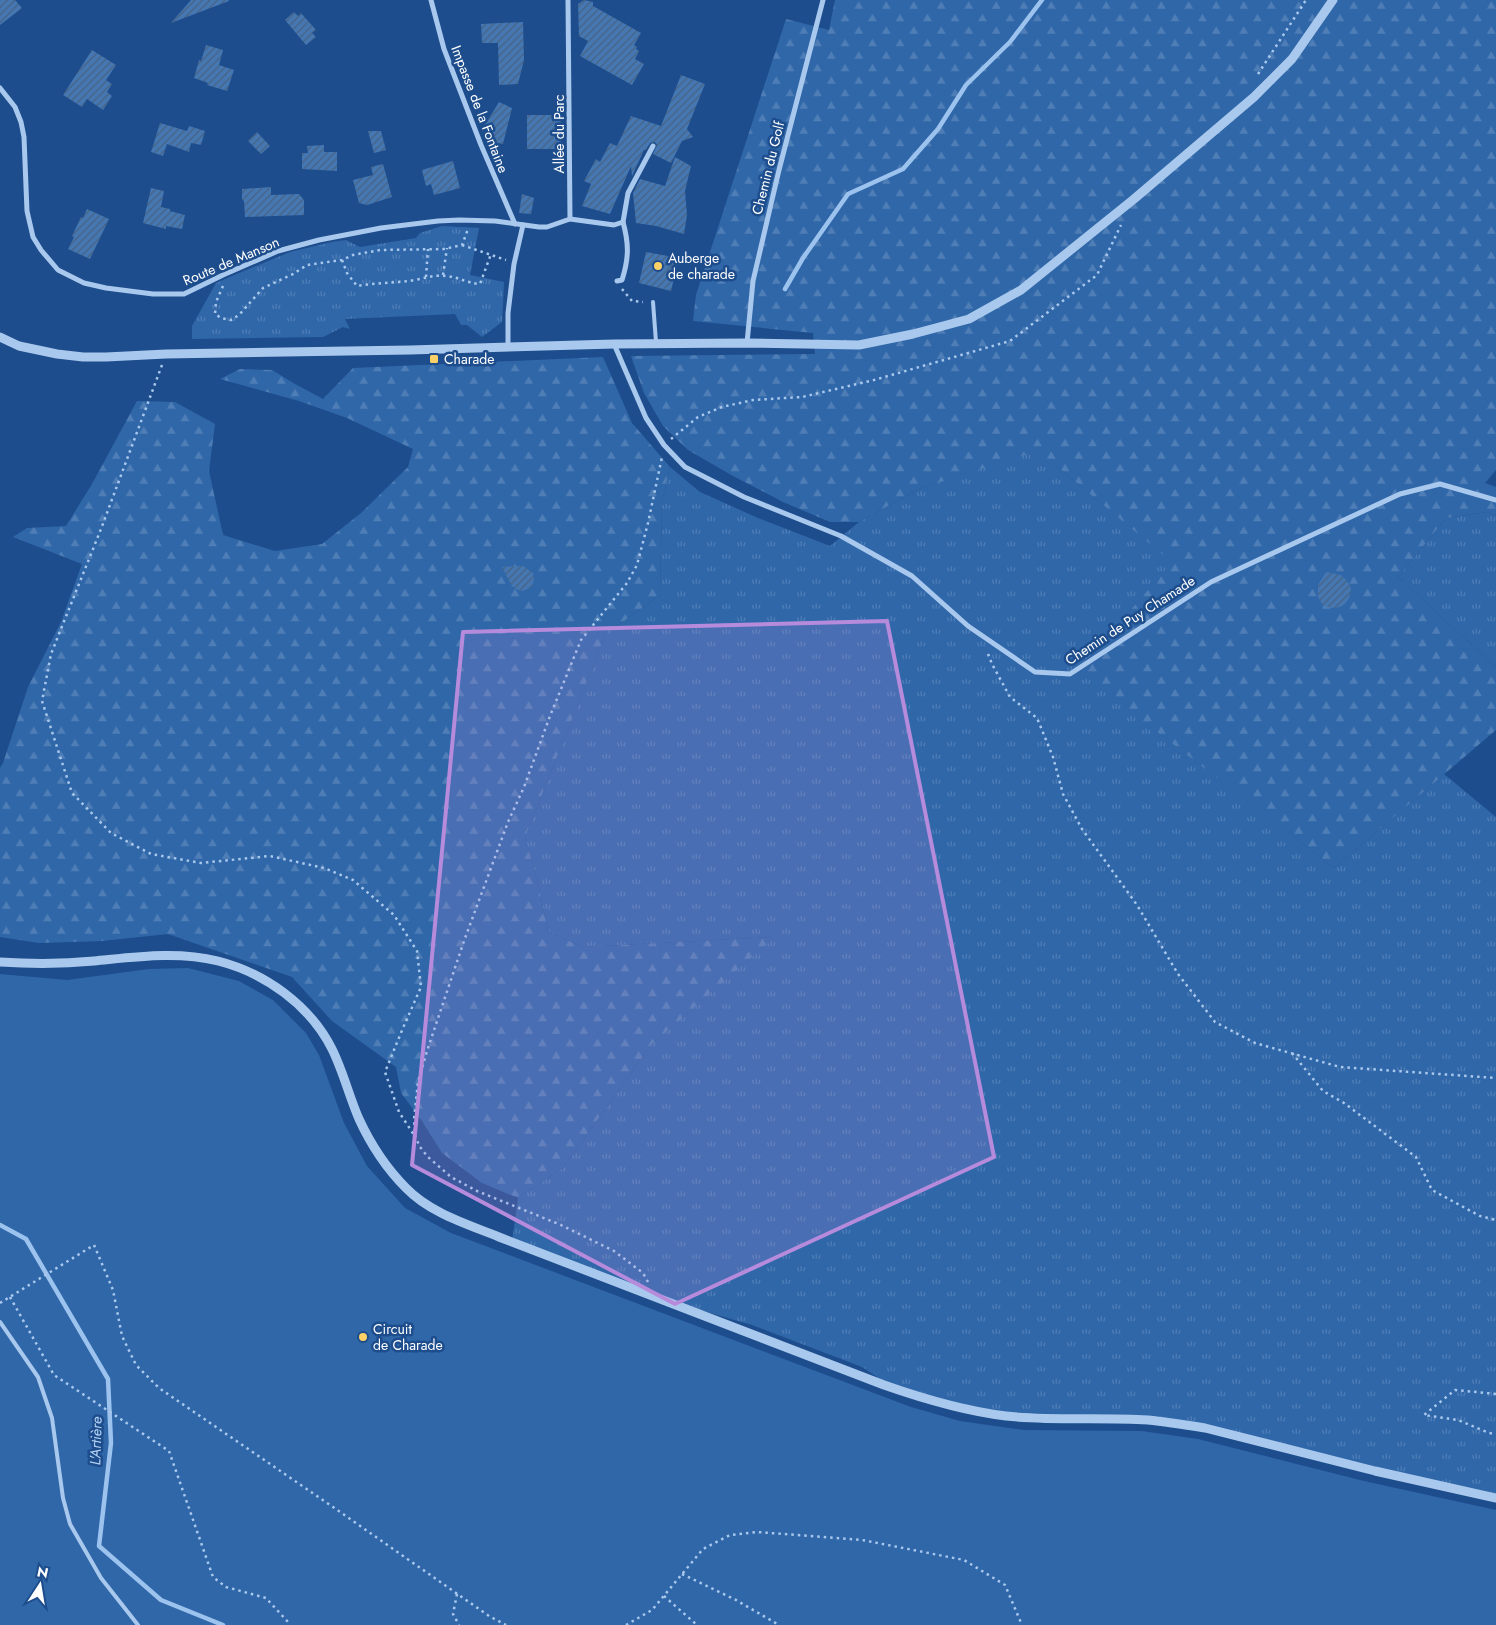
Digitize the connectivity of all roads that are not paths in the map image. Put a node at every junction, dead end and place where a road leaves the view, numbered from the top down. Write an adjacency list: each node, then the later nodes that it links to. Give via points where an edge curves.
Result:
1 (431, 0): 9 (street, Impasse de la Fontaine, via 447,57)
2 (568, 0): 7 (street, Allée du Parc)
3 (823, 0): 14 (street, Chemin du Golf, via 753,282)
4 (1333, 0): 14 (street, via 1292,59 1254,97 1021,290 969,319 868,344)
5 (0, 88): 9 (street, Route de Manson, via 22,122 28,211 33,237 58,270 84,283 153,294 184,294 278,251 319,240 438,221)
6 (653, 146): 8 (street, via 628,193)
7 (570, 219): 8 (street, via 614,225); 10 (street, via 547,226)
8 (623, 222): 11 (street, via 628,239 626,266 622,280)
9 (515, 224): 10 (street, Route de Manson)
10 (523, 225): 17 (street, via 514,264)
11 (617, 281)
12 (653, 302): 16 (lane)
13 (0, 337): 17 (street, via 20,346 83,357)
14 (747, 343): 16 (street)
15 (614, 344): 16 (street); 17 (street); 18 (street, Chemin de Puy Chamade, via 646,418 664,445 685,467 744,498 841,536 912,576 968,626 1035,672 1070,674 1211,582 1400,494 1440,484)
16 (656, 344)
17 (508, 347)
18 (1496, 500)
19 (0, 962): 21 (street, via 66,963 177,955 232,965 261,978 294,1000 324,1036 374,1147 394,1175 421,1201 464,1223 884,1385 948,1405 1006,1416 1145,1420 1187,1425 1375,1472)
20 (0, 1322): 22 (lane, via 38,1377 52,1418 63,1498 70,1524 100,1578)
21 (1496, 1498)
22 (138, 1625)

